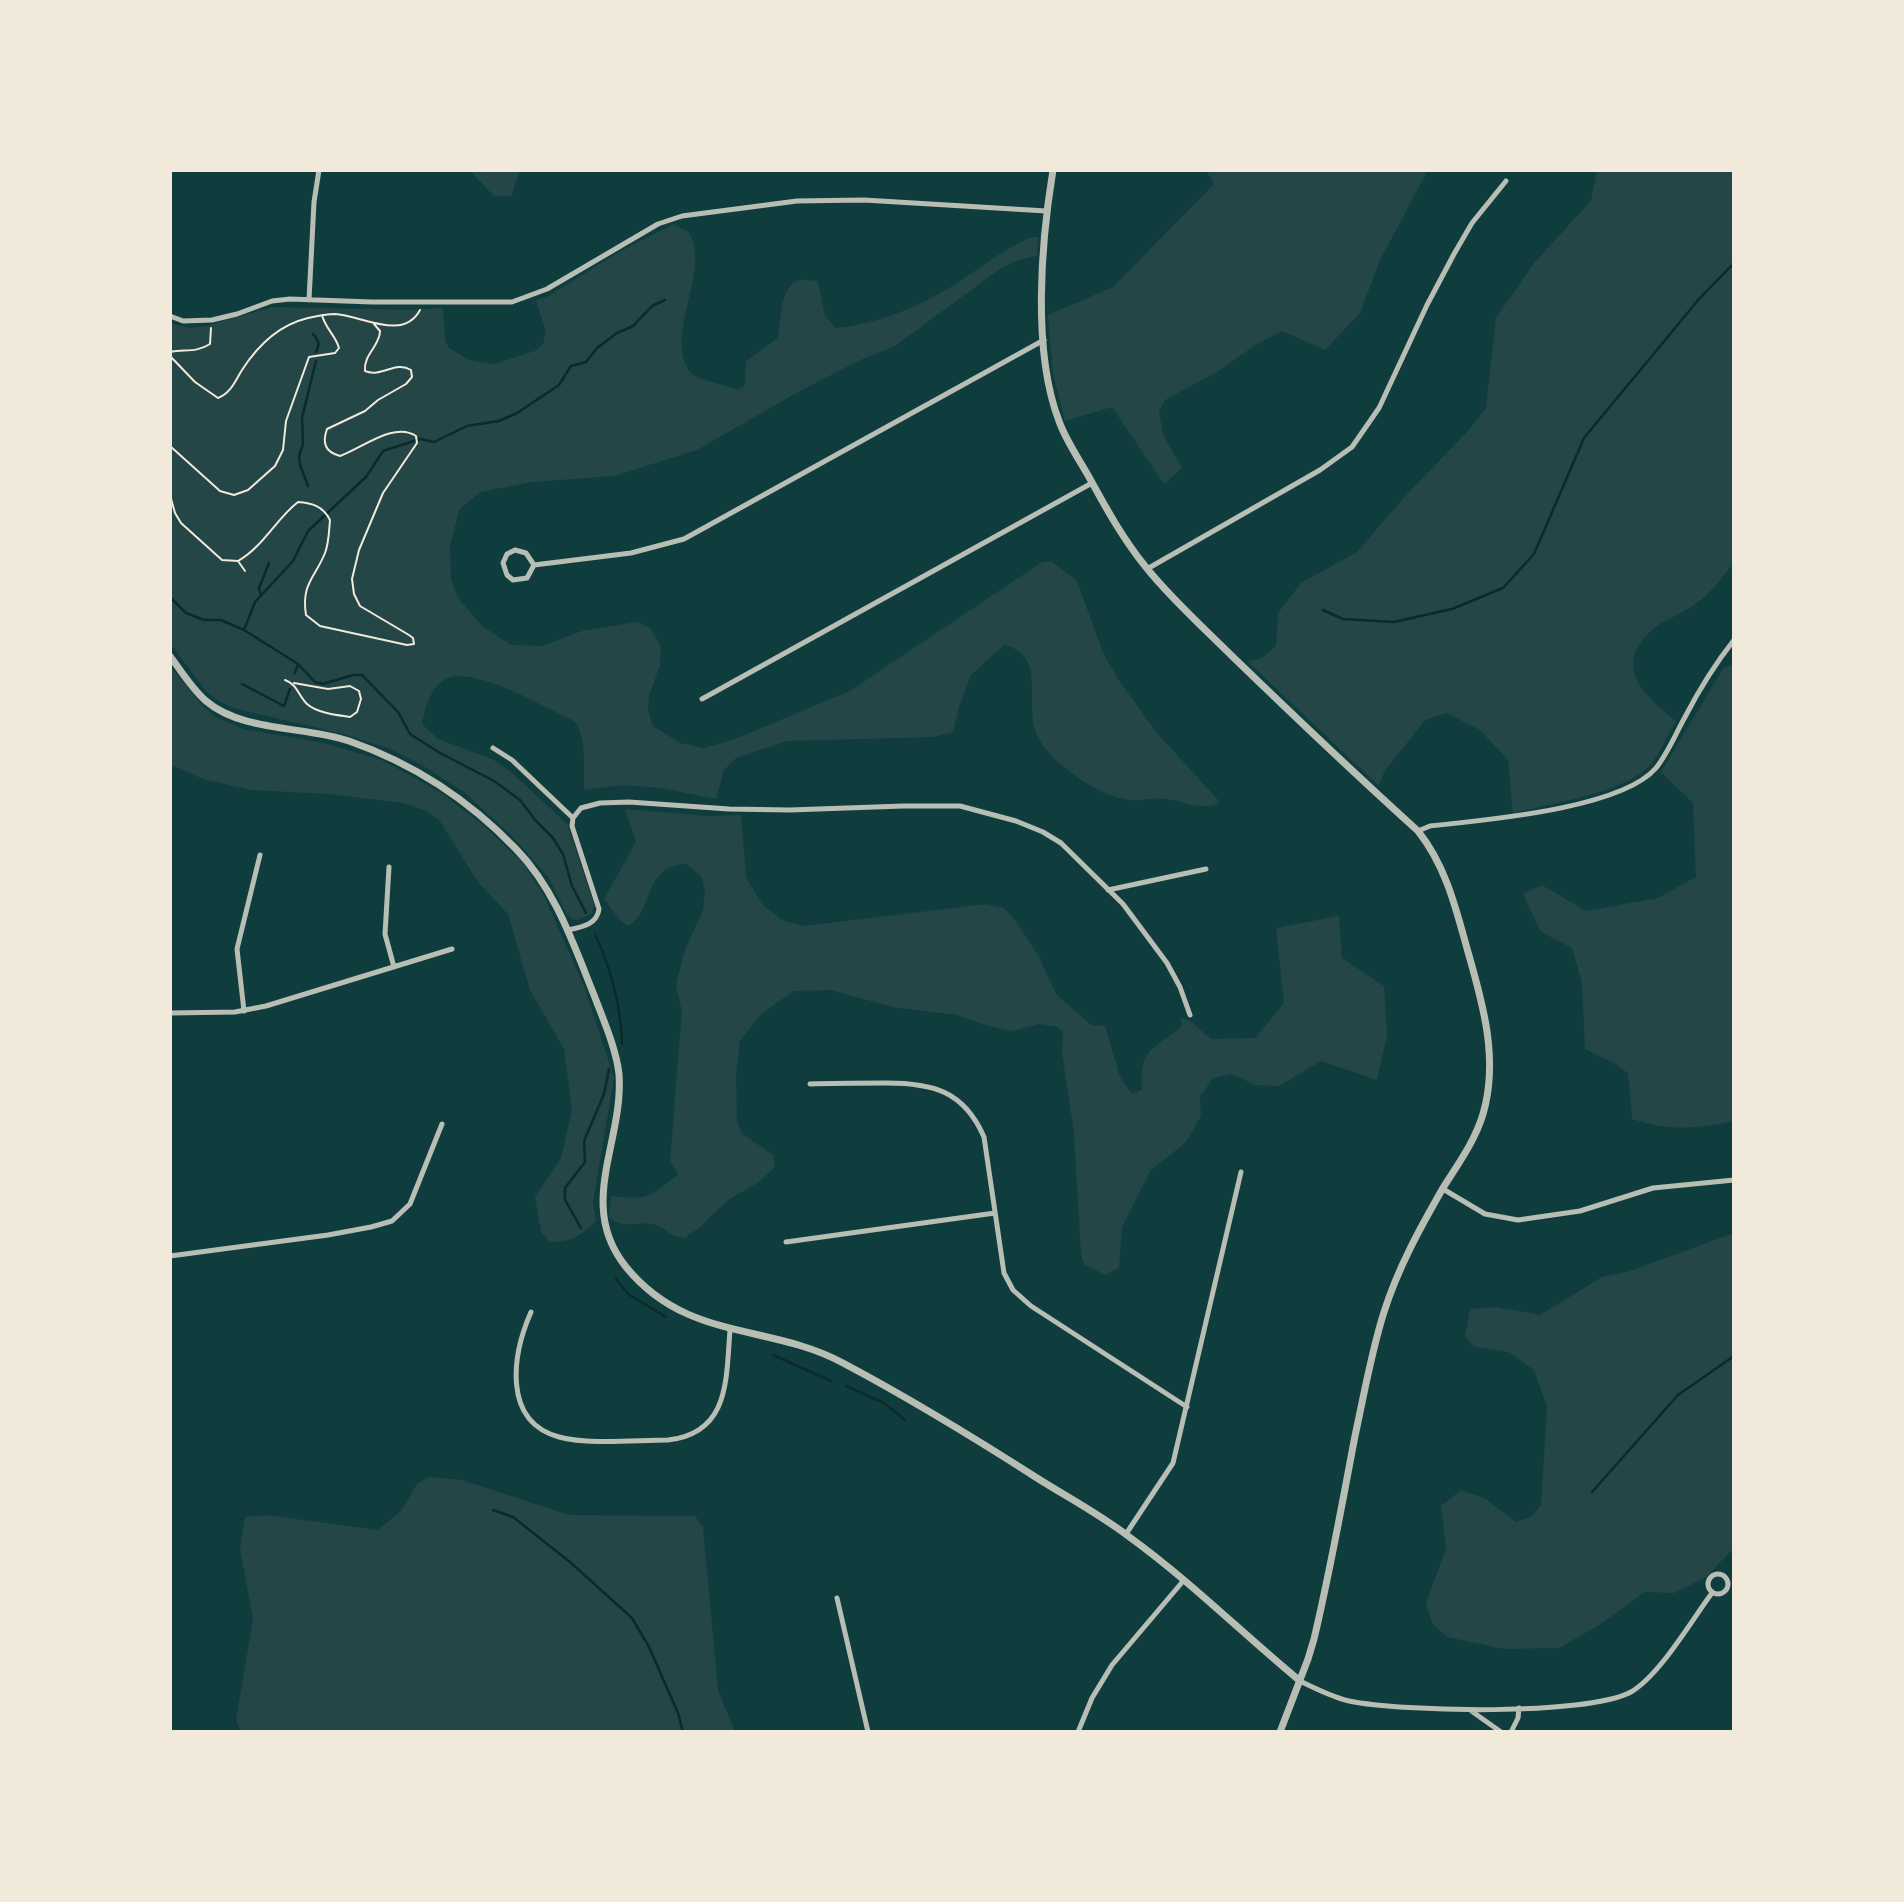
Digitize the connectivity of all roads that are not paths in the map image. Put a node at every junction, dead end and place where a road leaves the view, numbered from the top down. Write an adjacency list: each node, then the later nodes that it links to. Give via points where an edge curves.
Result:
1 (319, 170): 5 (street)
2 (1053, 170): 4 (street)
3 (1506, 181): 10 (street, via 1454,254 1379,408 1352,447)
4 (1046, 211): 5 (street, via 830,199 682,216 658,224 527,298 512,302); 7 (street)
5 (309, 300): 6 (street, via 272,301 212,320 183,321)
6 (170, 316)
7 (1044, 340): 8 (street, via 1059,421); 9 (street, via 684,539 631,553)
8 (1092, 482): 10 (street); 13 (street)
9 (534, 565): 9 (street, via 526,554 515,550 503,563 507,575 516,580 527,578)
10 (1147, 569): 16 (street, via 1280,703)
11 (1734, 640): 16 (street, via 1659,764 1641,780 1539,813)
12 (170, 656): 21 (street, via 204,700 220,711 345,740 401,762 444,788 535,869)
13 (702, 699)
14 (493, 748): 15 (street)
15 (573, 818): 20 (street, via 582,807 629,802 790,810 960,806 1052,836); 21 (street, via 575,838 599,909 592,922)
16 (1418, 831): 31 (street, via 1446,877 1478,984 1488,1036 1489,1077 1482,1117)
17 (260, 855): 24 (street, via 237,949)
18 (389, 867): 23 (street, via 385,934)
19 (1206, 869): 20 (street)
20 (1108, 890): 26 (street, via 1167,963)
21 (568, 930): 36 (street, via 618,1068 602,1199 607,1236 627,1268 648,1288 692,1316)
22 (452, 949): 23 (street)
23 (394, 967): 24 (street)
24 (244, 1011): 25 (street)
25 (170, 1013)
26 (1190, 1015)
27 (810, 1084): 32 (street, via 908,1082 931,1086 951,1097 969,1112 984,1138)
28 (442, 1124): 34 (street, via 410,1204 391,1221 328,1235)
29 (1241, 1172): 37 (street)
30 (1734, 1180): 31 (street, via 1653,1188 1580,1211 1518,1220 1485,1214)
31 (1443, 1189): 42 (street, via 1405,1257 1383,1314 1321,1605)
32 (995, 1213): 33 (street); 37 (street, via 1004,1273 1020,1297)
33 (786, 1242)
34 (170, 1256)
35 (531, 1312): 36 (street, via 516,1366 520,1402 537,1426 573,1440 682,1439 704,1427 724,1393)
36 (730, 1330): 38 (street, via 790,1343 843,1362 969,1434)
37 (1187, 1407): 38 (street, via 1173,1463)
38 (1126, 1534): 39 (street)
39 (1184, 1580): 42 (street); 46 (street, via 1112,1665)
40 (1712, 1593): 43 (street, via 1654,1672 1631,1691 1598,1703)
41 (837, 1598): 45 (street)
42 (1300, 1681): 44 (street, via 1350,1701); 47 (street)
43 (1519, 1708): 44 (street); 49 (street)
44 (1470, 1710): 48 (street)
45 (868, 1732)
46 (1078, 1732)
47 (1280, 1732)
48 (1501, 1732)
49 (1511, 1732)

